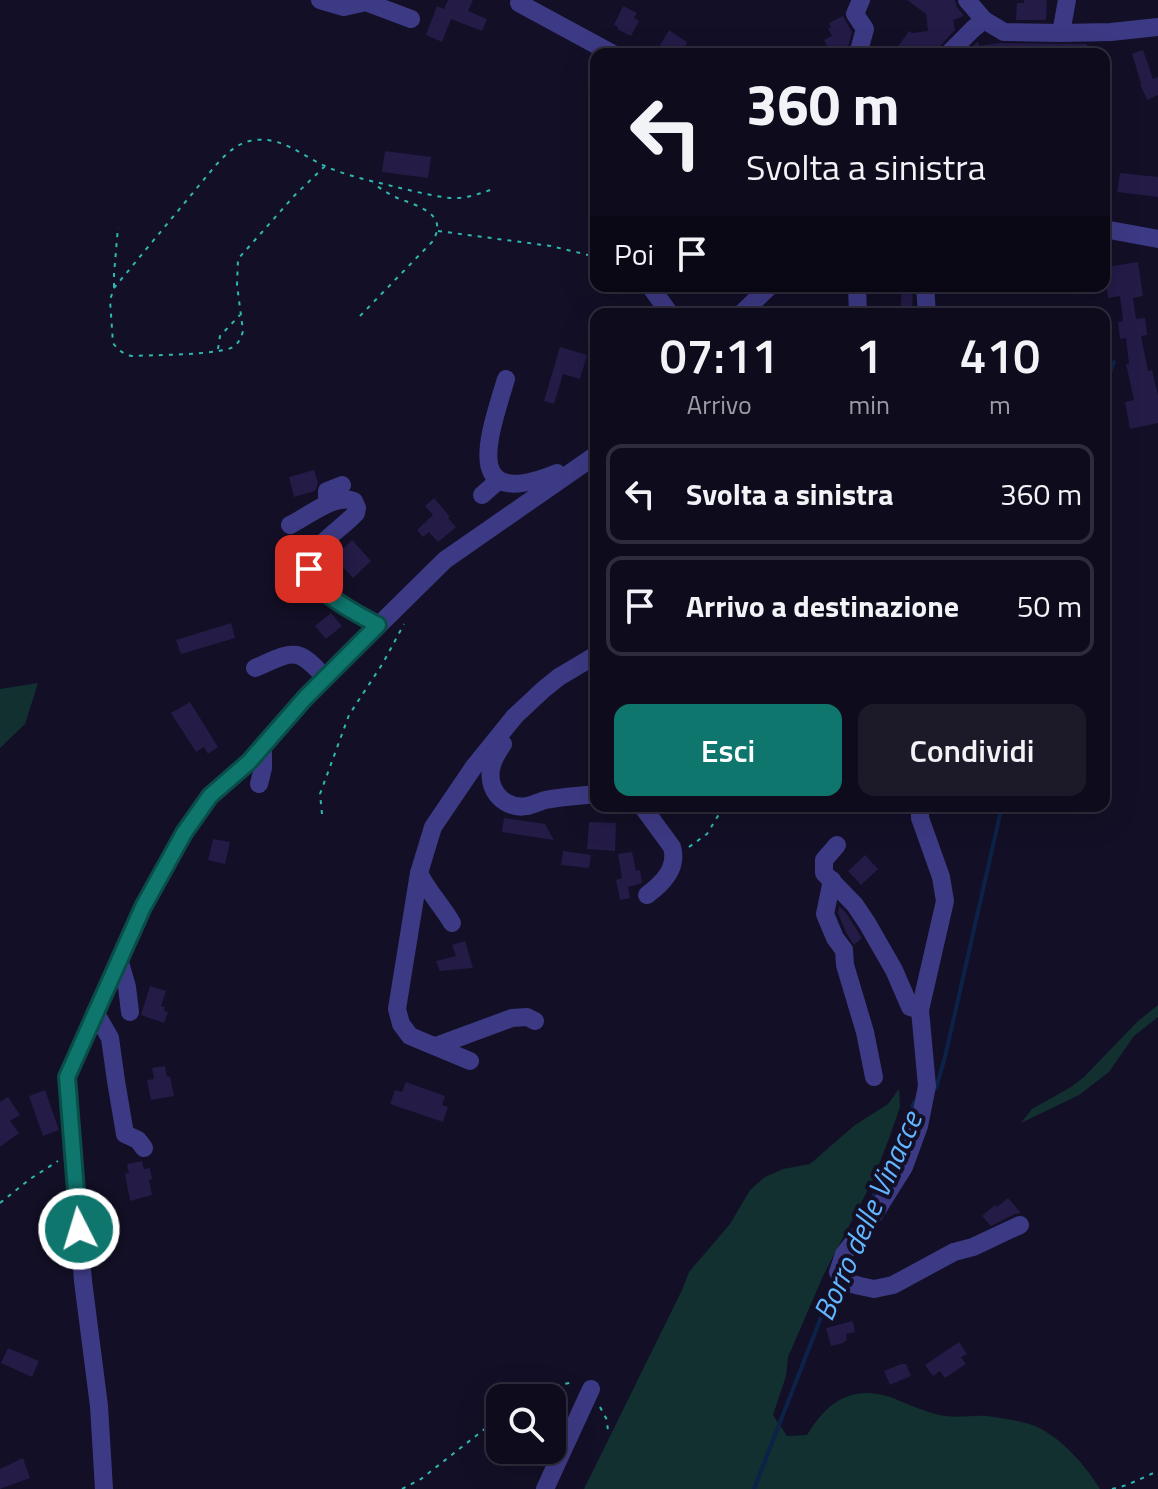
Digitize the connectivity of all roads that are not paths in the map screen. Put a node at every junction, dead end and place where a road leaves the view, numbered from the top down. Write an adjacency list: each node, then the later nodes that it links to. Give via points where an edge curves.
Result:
1 (320, 0): 6 (street, via 344,7 366,2)
2 (861, 0): 11 (street, via 855,14 865,29)
3 (967, 0): 7 (street)
4 (1067, 0): 9 (street)
5 (519, 3): 10 (street)
6 (411, 19)
7 (984, 20): 9 (street, via 1004,32); 12 (street)
8 (1158, 27): 9 (street)
9 (1061, 33)
10 (602, 48)
11 (860, 48)
12 (954, 48)
13 (1110, 231): 14 (street)
14 (1157, 244)
15 (764, 292): 16 (street)
16 (747, 308)
17 (506, 379): 20 (street, via 488,452 489,469)
18 (590, 458): 20 (street, via 531,482)
19 (590, 459): 25 (street, via 445,560)
20 (499, 480): 22 (street)
21 (342, 485): 23 (street, via 327,491)
22 (482, 495)
23 (332, 502): 24 (street); 25 (street, via 351,499 356,513 312,556 310,575 342,604)
24 (290, 525)
25 (378, 625): 29 (street)
26 (590, 659): 28 (street)
27 (255, 668): 29 (street, via 294,653)
28 (559, 677): 32 (street, via 497,753 491,766 493,789 516,807); 36 (street, via 515,716 466,778 433,827)
29 (325, 678): 30 (street)
30 (263, 746): 31 (street); 40 (street, via 210,796 184,833)
31 (259, 784)
32 (590, 795)
33 (646, 812): 38 (street, via 674,853 669,872)
34 (920, 812): 41 (street, via 945,901)
35 (837, 845): 37 (street, via 824,860 824,873)
36 (419, 873): 39 (street); 45 (street, via 397,1009 410,1036)
37 (832, 880): 41 (street, via 867,923 910,1007); 47 (street, via 825,914 844,950)
38 (647, 895)
39 (452, 923)
40 (119, 959): 42 (street); 43 (street)
41 (920, 1010): 49 (street, via 927,1086 919,1126 904,1167 844,1254 838,1272 845,1282 860,1286 893,1285)
42 (95, 1012): 48 (street, via 110,1038 125,1134); 51 (street, via 67,1077)
43 (130, 1012)
44 (535, 1021): 45 (street, via 512,1018)
45 (436, 1046): 46 (street)
46 (470, 1061)
47 (874, 1077)
48 (144, 1148)
49 (1020, 1225)
50 (591, 1389): 52 (street)
51 (104, 1489)
52 (545, 1489)

